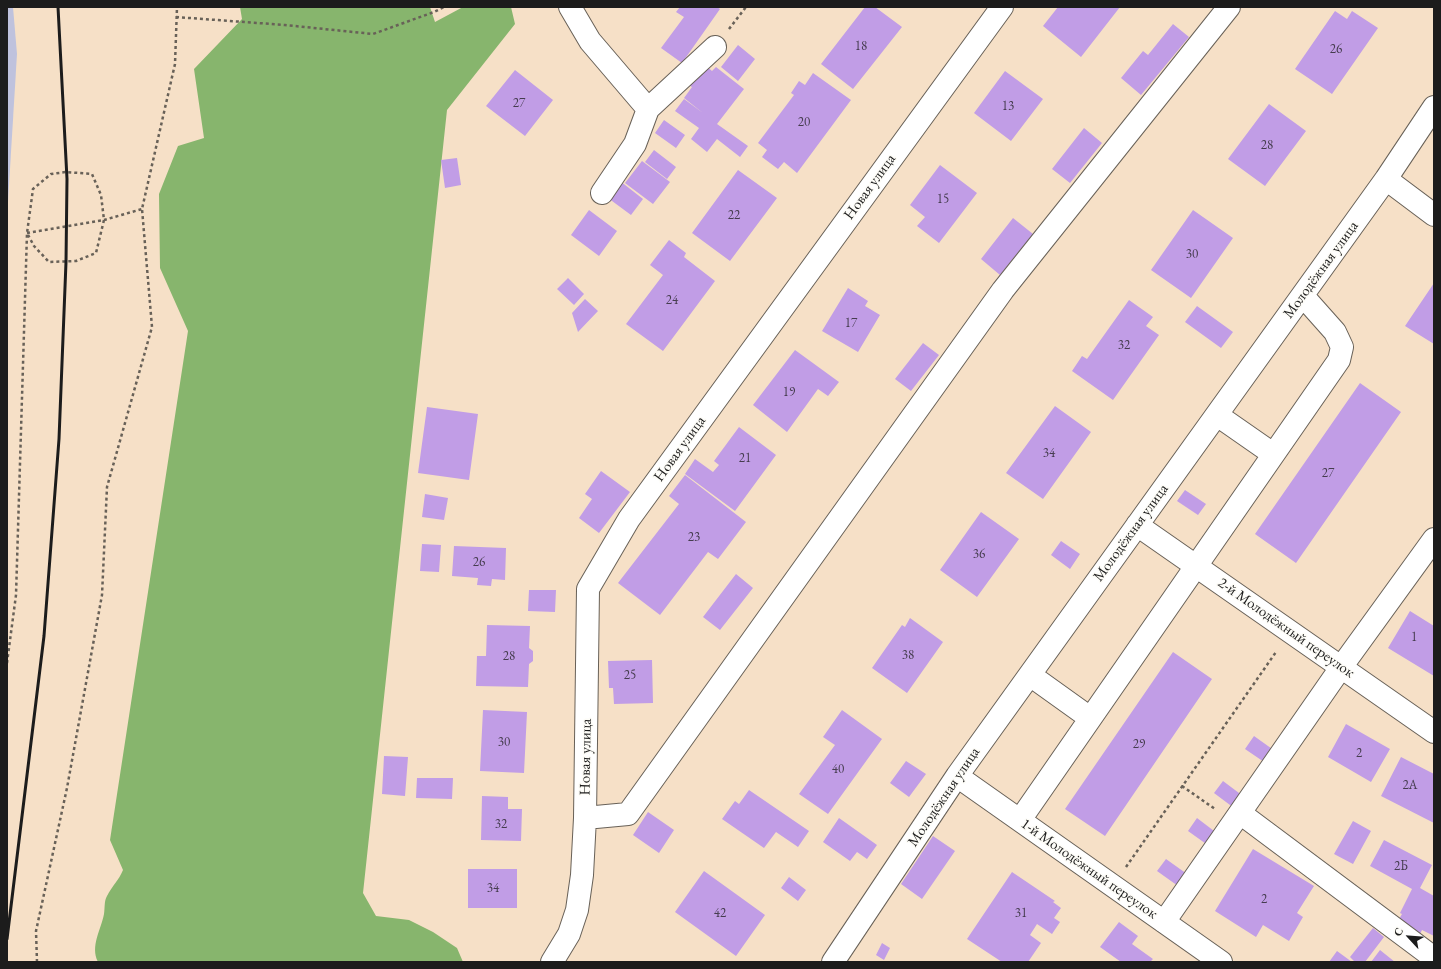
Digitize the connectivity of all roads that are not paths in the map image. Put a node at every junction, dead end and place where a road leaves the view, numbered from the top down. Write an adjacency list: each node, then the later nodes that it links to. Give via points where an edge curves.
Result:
1 (570, 7): 6 (street, via 590,42)
2 (1002, 7): 21 (street, Новая улица, via 629,520 588,589)
3 (1229, 7): 21 (street, via 1003,290 628,814)
4 (716, 47): 6 (street)
5 (1434, 108): 7 (street, Молодёжная улица)
6 (648, 109): 8 (street, via 635,144)
7 (1386, 179): 9 (street); 10 (street, Молодёжная улица)
8 (602, 193)
9 (1434, 216)
10 (1302, 296): 11 (street, Молодёжная улица); 12 (street, via 1335,332 1342,347 1339,360)
11 (1217, 415): 12 (street); 13 (street, Молодёжная улица)
12 (1273, 454): 15 (street)
13 (1138, 525): 15 (street, 2-й Молодёжный переулок); 17 (street, Молодёжная улица)
14 (1434, 539): 16 (street)
15 (1196, 566): 16 (street, 2-й Молодёжный переулок); 18 (street)
16 (1342, 666): 19 (street, 2-й Молодёжный переулок); 22 (street)
17 (1030, 675): 18 (street); 20 (street, Молодёжная улица)
18 (1090, 718): 23 (street)
19 (1434, 732)
20 (957, 776): 23 (street, 1-й Молодёжный переулок); 27 (street, Молодёжная улица)
21 (585, 818): 26 (street, Новая улица, via 582,876 577,910 569,934)
22 (1236, 818): 24 (street); 25 (street)
23 (1020, 820): 24 (street, 1-й Молодёжный переулок)
24 (1164, 922): 28 (street, 1-й Молодёжный переулок)
25 (1434, 958)
26 (552, 962)
27 (833, 962)
28 (1221, 962)

